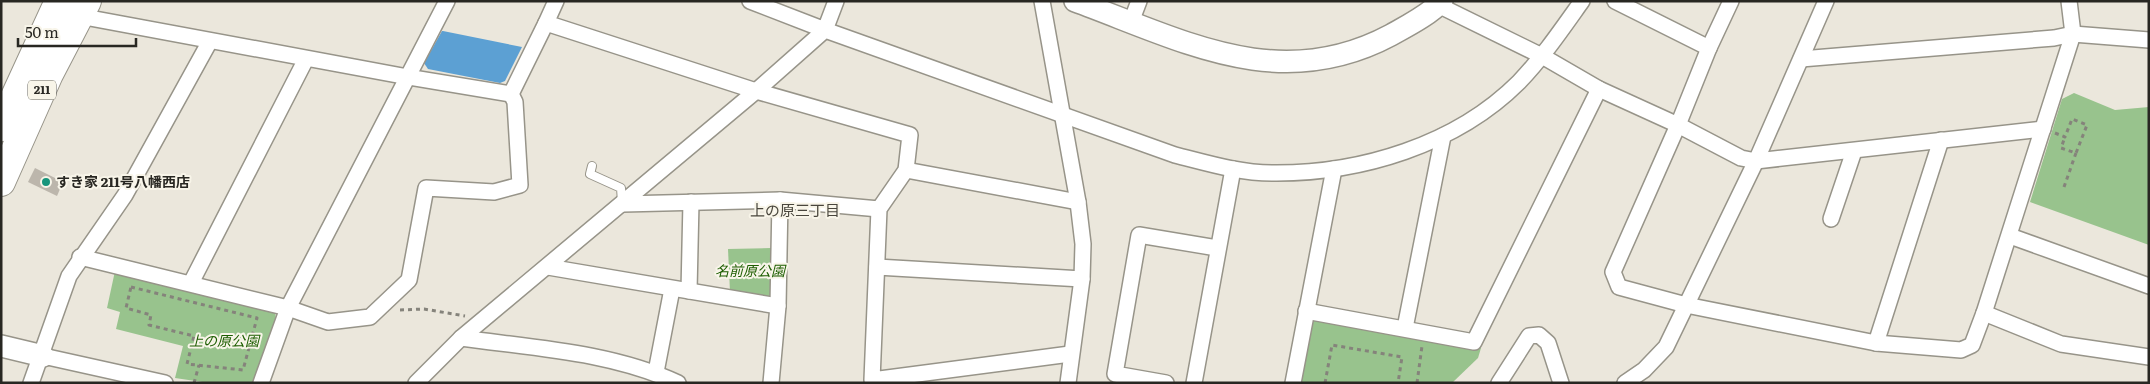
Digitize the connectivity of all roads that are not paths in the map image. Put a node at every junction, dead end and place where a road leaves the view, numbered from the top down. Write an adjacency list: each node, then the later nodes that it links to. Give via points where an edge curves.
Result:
1 (447, 1): 25 (street)
2 (556, 1): 16 (street)
3 (750, 1): 17 (street)
4 (836, 1): 17 (street)
5 (1042, 1): 29 (street)
6 (1075, 1): 15 (street)
7 (1139, 1): 15 (street)
8 (1582, 1): 22 (street)
9 (1615, 1): 21 (street)
10 (1731, 1): 21 (street)
11 (1826, 1): 24 (street)
12 (2069, 1): 18 (street)
13 (1440, 3): 15 (street, via 1368,47 1328,58 1288,63 1250,60 1209,51); 22 (street)
14 (75, 6): 20 (street); 31 (highway, 211); 41 (highway, 211)
15 (1131, 22)
16 (546, 23): 27 (street); 28 (street)
17 (825, 30): 27 (street); 29 (street)
18 (2073, 34): 19 (street); 24 (street); 32 (street)
19 (2149, 40)
20 (210, 41): 23 (street); 50 (street, via 125,195)
21 (1709, 48): 30 (street)
22 (1542, 56): 26 (street); 33 (street, via 1487,109)
23 (306, 59): 25 (street); 54 (street)
24 (1801, 59): 36 (street)
25 (408, 77): 28 (street); 60 (street)
26 (1599, 89): 30 (street); 63 (street, via 1474,342)
27 (756, 91): 39 (street, via 910,135); 45 (street)
28 (511, 94): 60 (street, via 515,102 520,185 494,192 426,188 409,280 370,317 328,322)
29 (1062, 116): 40 (street, via 1175,155); 44 (street)
30 (1678, 125): 36 (street, via 1741,158); 58 (street, via 1614,272 1620,287)
31 (1, 127)
32 (2043, 129): 34 (street); 48 (street)
33 (1443, 136): 38 (street, via 1389,156); 63 (street)
34 (1942, 140): 35 (street); 65 (street)
35 (1854, 150): 36 (street); 47 (street)
36 (1756, 161): 58 (street)
37 (592, 166): 45 (lane, via 590,174 621,188)
38 (1334, 169): 40 (street, via 1272,173); 61 (street)
39 (906, 170): 44 (street); 46 (street)
40 (1233, 170): 49 (street)
41 (1, 182)
42 (780, 200): 43 (street); 46 (street); 59 (street)
43 (691, 202): 45 (street); 57 (street)
44 (1078, 202): 53 (street, via 1083,244)
45 (623, 204): 51 (street)
46 (880, 209): 52 (street)
47 (1831, 219)
48 (2010, 236): 55 (street); 62 (street)
49 (1217, 248): 78 (street, via 1139,235 1115,374); 79 (street)
50 (80, 257): 54 (street); 68 (street, via 69,276)
51 (548, 267): 56 (street); 64 (street)
52 (877, 267): 53 (street); 67 (street, via 872,380)
53 (1082, 279): 67 (street)
54 (191, 283): 60 (street)
55 (2149, 286)
56 (672, 289): 57 (street); 70 (street)
57 (689, 291): 59 (street)
58 (1686, 305): 65 (street); 83 (street, via 1666,347 1644,370)
59 (778, 306): 76 (street)
60 (288, 308): 73 (street)
61 (1306, 311): 63 (street); 80 (street)
62 (1984, 313): 65 (street, via 1972,345 1961,350); 69 (street, via 2061,344)
63 (1405, 328)
64 (462, 338): 70 (street, via 594,356); 74 (street)
65 (1876, 343)
66 (1, 346): 68 (street)
67 (1070, 354): 77 (street)
68 (43, 356): 71 (street); 72 (street)
69 (2149, 357)
70 (656, 372): 75 (street)
71 (32, 383)
72 (164, 383)
73 (261, 383)
74 (416, 383)
75 (678, 383)
76 (772, 383)
77 (1068, 383)
78 (1166, 383)
79 (1194, 383)
80 (1293, 383)
81 (1499, 383): 82 (street, via 1529,336 1539,335 1548,343)
82 (1561, 383)
83 (1625, 383)

